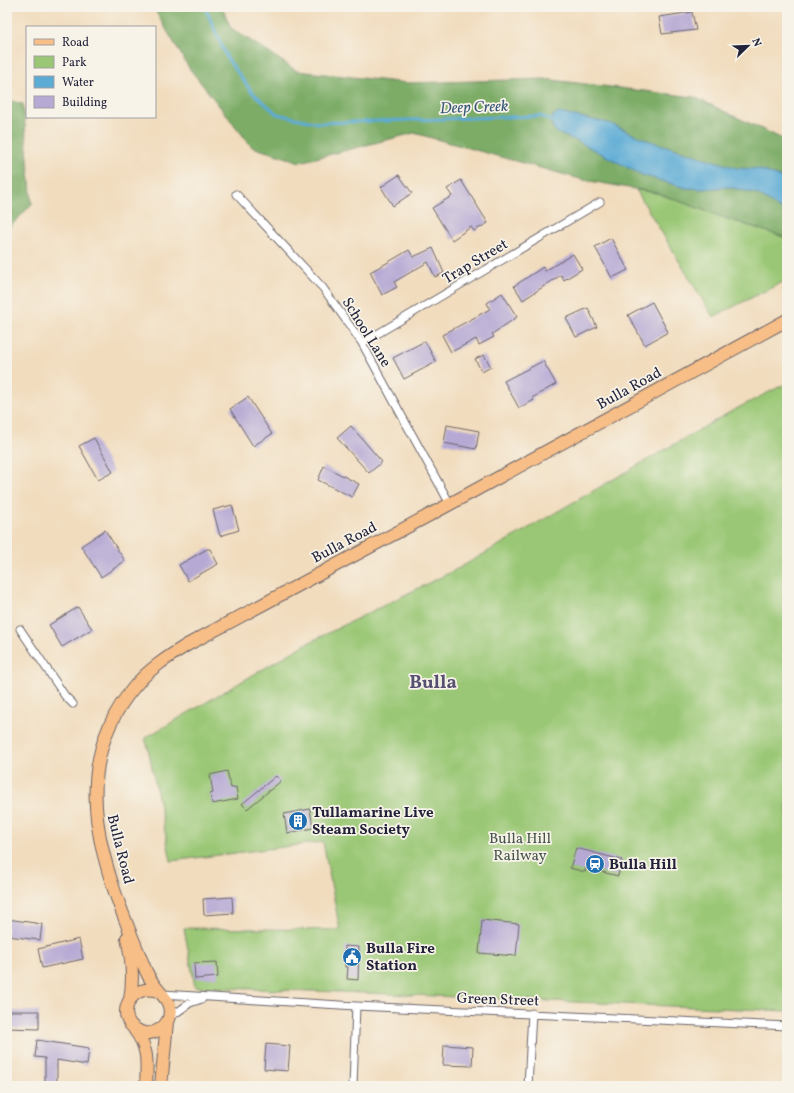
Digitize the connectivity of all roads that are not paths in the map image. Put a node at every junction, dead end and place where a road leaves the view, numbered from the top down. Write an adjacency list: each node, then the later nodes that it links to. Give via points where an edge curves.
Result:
1 (236, 194): 4 (street, School Lane, via 323,288)
2 (600, 202): 4 (street, Trap Street)
3 (787, 320): 5 (main road, Bulla Road)
4 (362, 343): 5 (street, School Lane)
5 (450, 504): 8 (main road, Bulla Road, via 187,645 158,663 120,704 100,750 95,775 95,804 99,835)
6 (20, 629): 7 (street, via 64,696)
7 (73, 704)
8 (122, 913): 9 (main road, Bulla Road, via 147,972); 11 (main road, Bulla Road, via 133,972)
9 (161, 993): 10 (street, Green Street); 11 (main road, via 140,990); 14 (main road, via 170,1007)
10 (208, 998): 12 (street, Green Street); 14 (street, Green Street, via 190,1003)
11 (130, 999): 15 (main road, via 126,1013)
12 (356, 1006): 13 (street, Green Street); 19 (street)
13 (532, 1013): 16 (street, Green Street); 20 (street)
14 (168, 1020): 15 (main road, via 164,1027 151,1033 144,1033); 18 (main road)
15 (132, 1026): 17 (main road, via 140,1037 146,1054)
16 (787, 1026)
17 (146, 1086)
18 (161, 1086)
19 (353, 1086)
20 (528, 1086)

